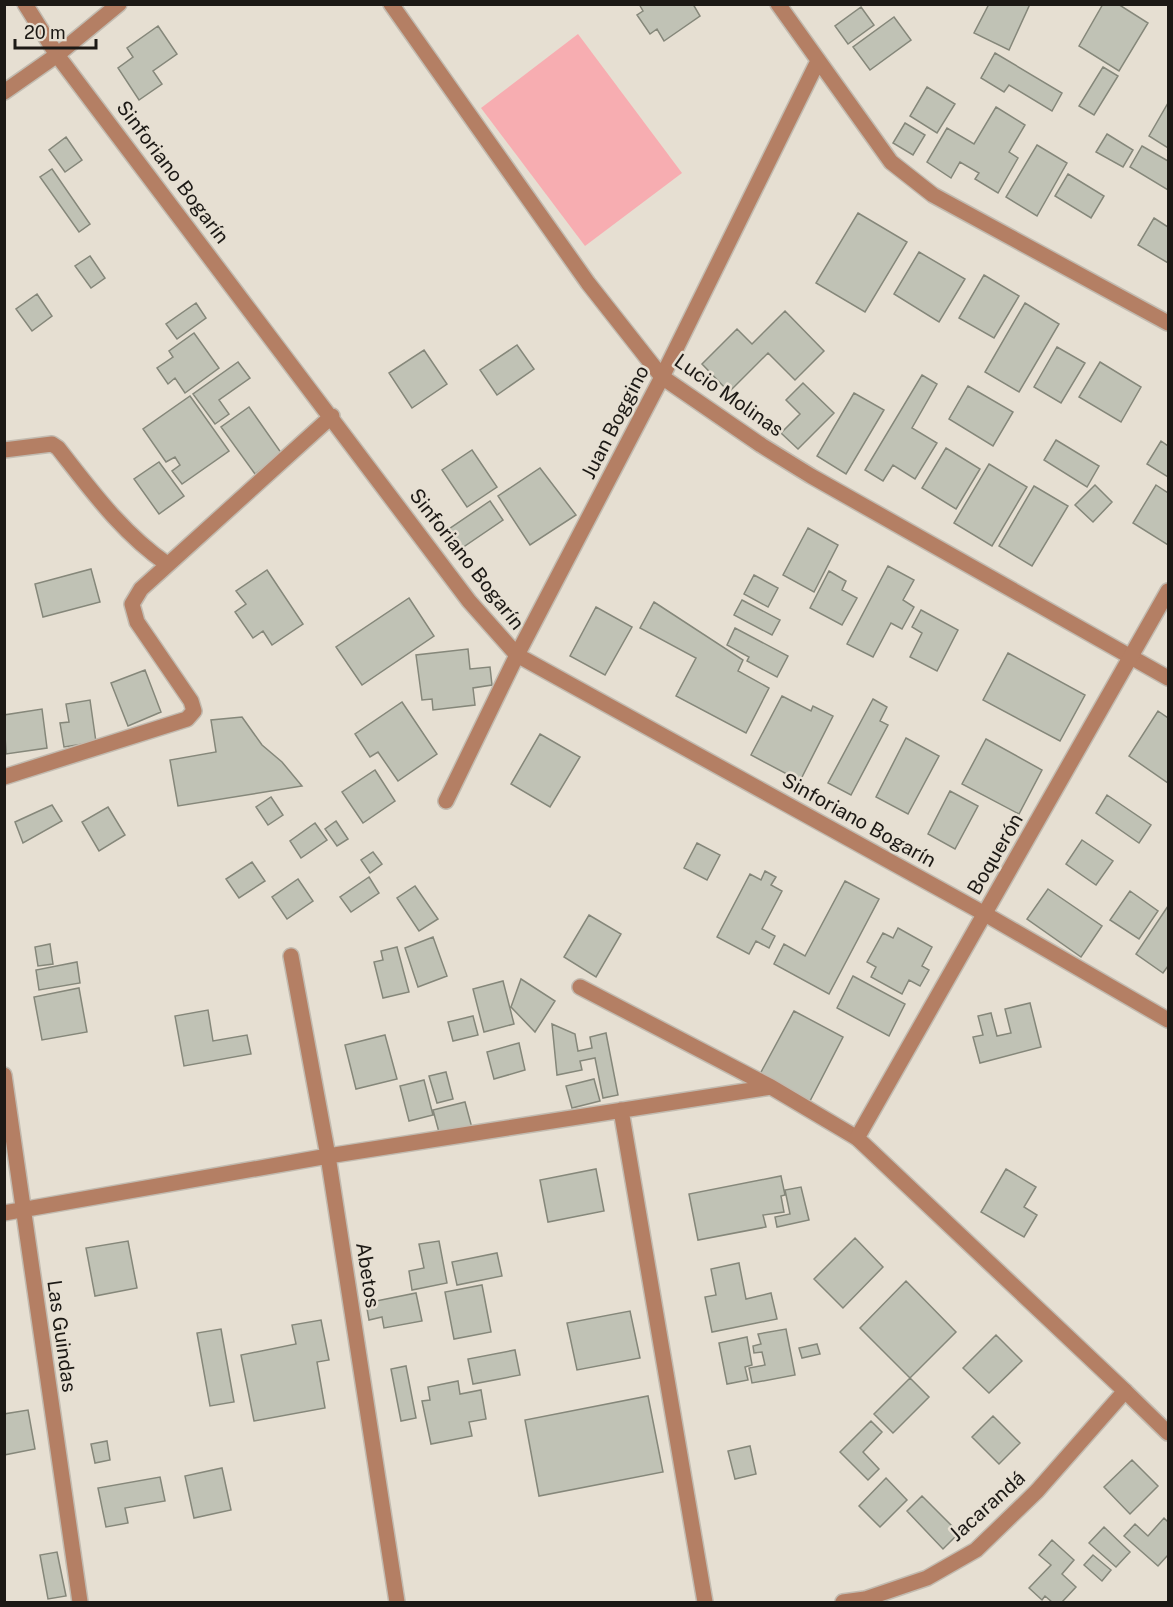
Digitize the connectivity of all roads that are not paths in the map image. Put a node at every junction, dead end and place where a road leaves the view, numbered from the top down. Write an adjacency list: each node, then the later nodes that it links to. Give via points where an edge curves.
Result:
1 (25, 4): 5 (street, Sinforiano Bogarín)
2 (119, 4): 5 (street)
3 (391, 4): 9 (street, Lucio Molinas, via 588,283)
4 (778, 4): 6 (street)
5 (57, 55): 7 (street); 10 (street, Sinforiano Bogarín)
6 (818, 61): 8 (street, via 891,162 933,195); 9 (street, Juan Boggino)
7 (4, 92)
8 (1168, 323)
9 (662, 377): 14 (street, Juan Boggino); 15 (street, Lucio Molinas, via 811,476)
10 (332, 416): 12 (street); 14 (street, Sinforiano Bogarín, via 470,602)
11 (4, 450): 12 (street, via 52,444 58,448 114,519 140,546)
12 (167, 564): 17 (street, via 141,589 132,604 136,622 191,701 194,711 188,719)
13 (1168, 591): 15 (street, Boquerón)
14 (517, 655): 18 (street, Juan Boggino); 19 (street, Sinforiano Bogarín)
15 (1130, 658): 16 (street, Lucio Molinas); 19 (street, Boquerón)
16 (1168, 678)
17 (4, 777)
18 (446, 801)
19 (985, 914): 22 (street, Sinforiano Bogarín); 26 (street, Boquerón)
20 (291, 956): 27 (street, Abetos)
21 (580, 987): 24 (street)
22 (1168, 1020)
23 (4, 1075): 28 (street, Las Guindas)
24 (771, 1087): 25 (street); 26 (street)
25 (621, 1110): 27 (street); 34 (street)
26 (858, 1138): 30 (street)
27 (328, 1156): 28 (street); 33 (street, Abetos)
28 (23, 1211): 29 (street); 32 (street, Las Guindas)
29 (4, 1213)
30 (1125, 1391): 31 (street); 35 (street, Jacarandá, via 1037,1491 976,1550 927,1578 865,1599)
31 (1168, 1433)
32 (80, 1602)
33 (397, 1602)
34 (705, 1602)
35 (843, 1602)

